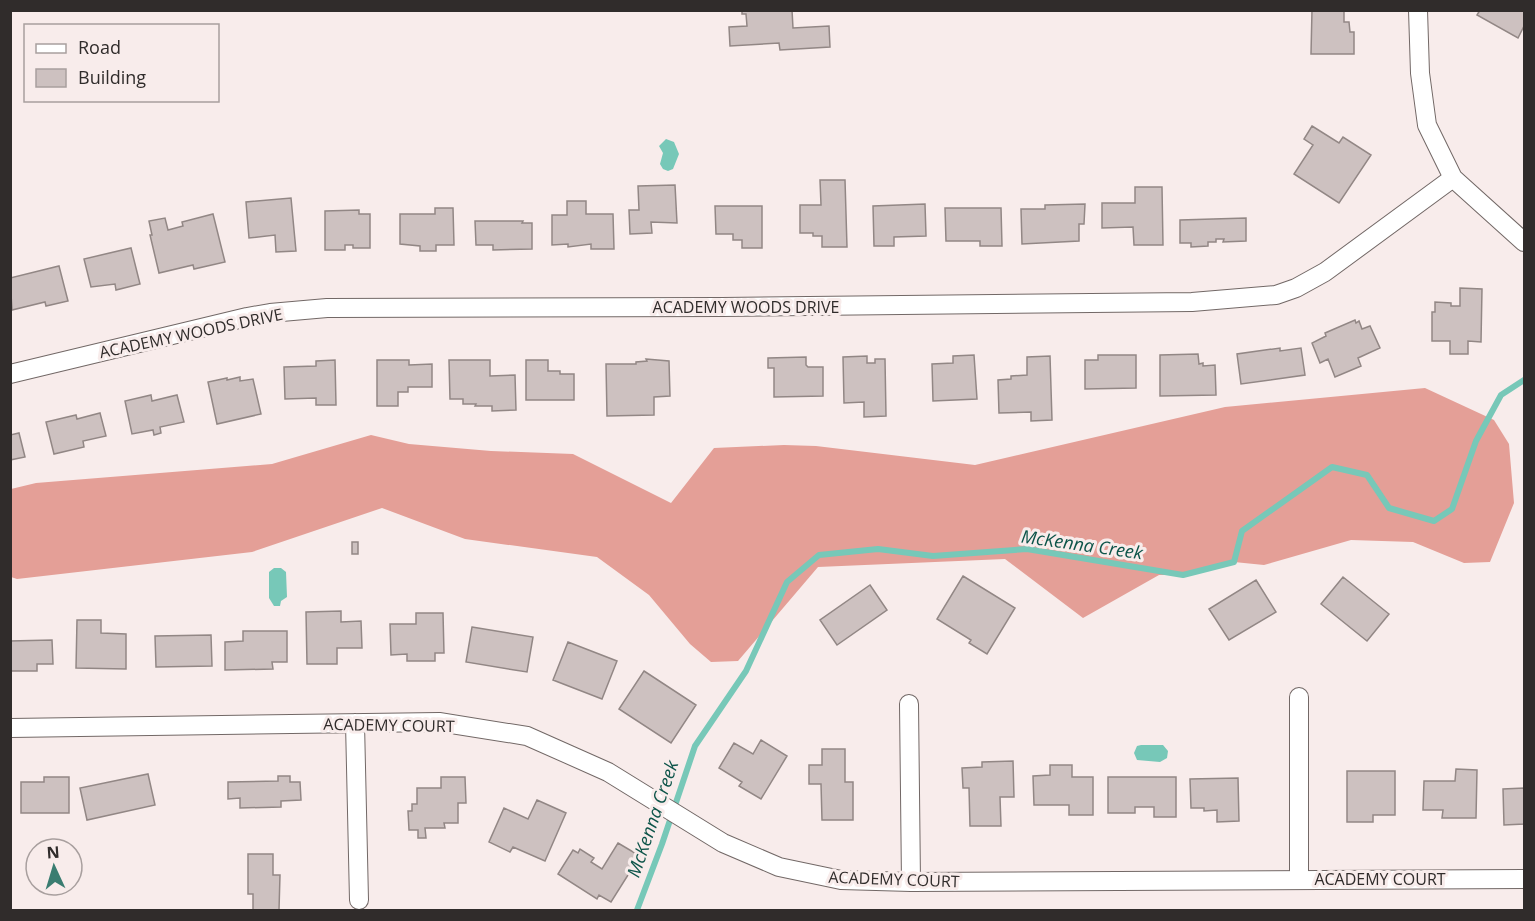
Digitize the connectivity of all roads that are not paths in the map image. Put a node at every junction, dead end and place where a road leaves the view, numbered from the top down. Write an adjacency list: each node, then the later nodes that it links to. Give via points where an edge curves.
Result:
1 (1418, 10): 2 (street, via 1427,125)
2 (1453, 178): 3 (street); 4 (street, ACADEMY WOODS DRIVE, via 1325,272 1276,295 1192,302 327,308 247,317)
3 (1524, 242)
4 (10, 374)
5 (1299, 697): 9 (street)
6 (909, 704): 11 (street)
7 (355, 723): 8 (street, ACADEMY COURT); 11 (street, ACADEMY COURT, via 439,722 527,736 608,772 723,843 778,867 841,880); 12 (street)
8 (10, 728)
9 (1299, 879): 10 (street, ACADEMY COURT); 11 (street, ACADEMY COURT)
10 (1524, 879)
11 (911, 882)
12 (359, 900)

